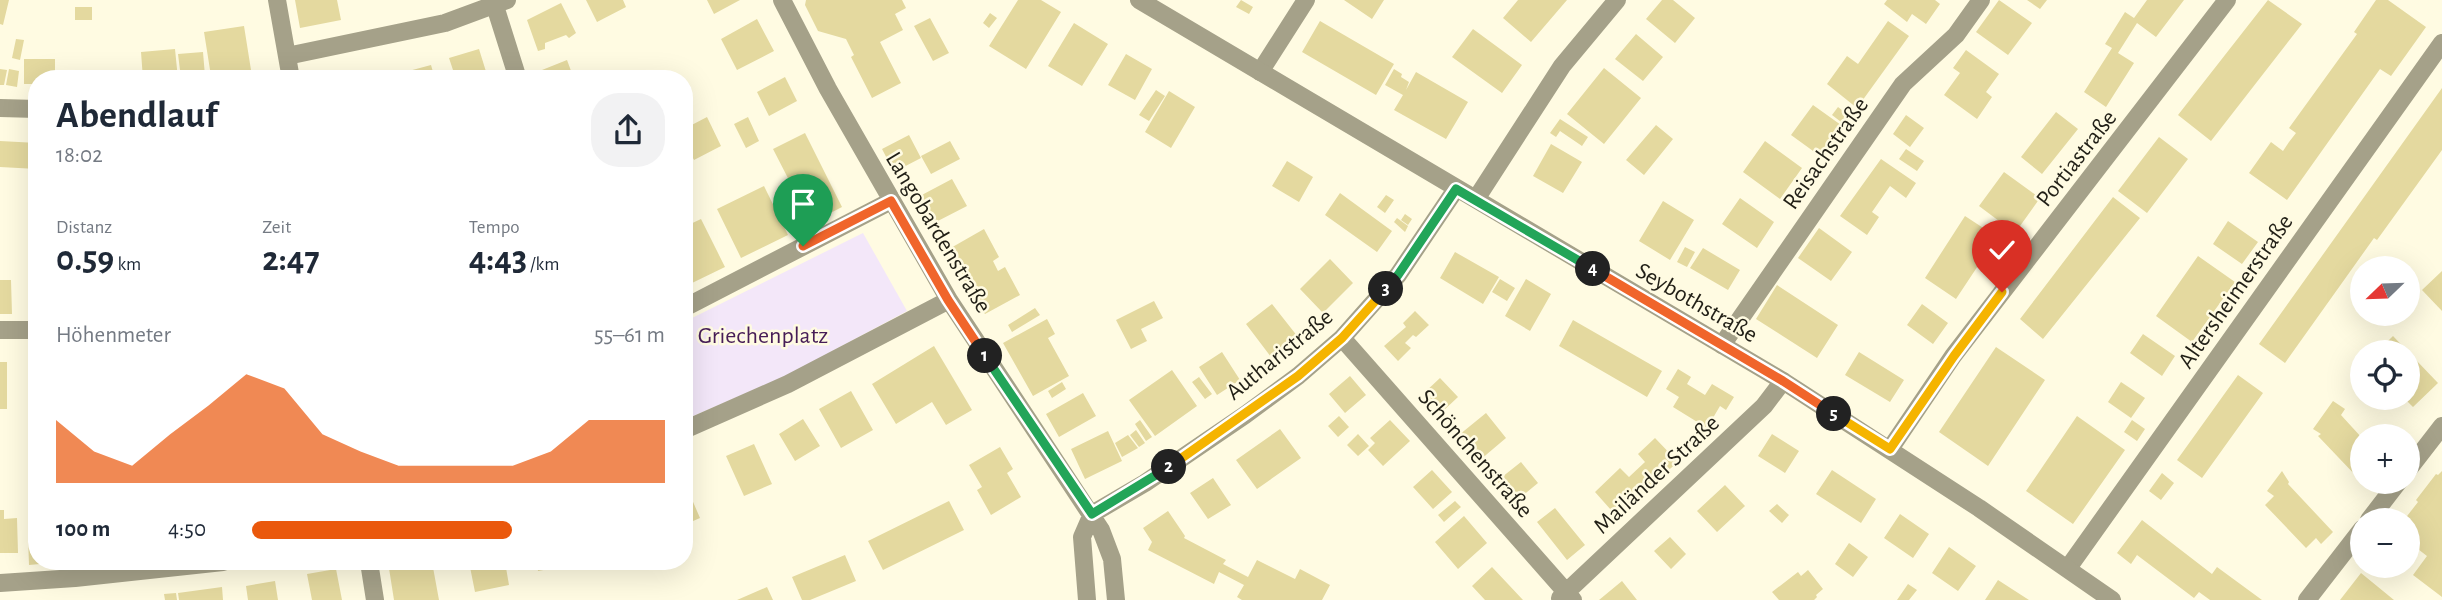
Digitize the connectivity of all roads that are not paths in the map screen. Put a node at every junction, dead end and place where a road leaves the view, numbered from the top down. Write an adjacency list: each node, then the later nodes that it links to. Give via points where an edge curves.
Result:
1 (277, 0): 10 (street)
2 (782, 0): 18 (street, Langobardenstraße)
3 (1139, 0): 13 (street, Seybothstraße)
4 (1306, 0): 13 (street)
5 (1616, 0): 17 (street, via 1562,66)
6 (1981, 0): 24 (street, Reisachstraße, via 1956,35 1903,84)
7 (2227, 0): 28 (street, Portiastraße, via 1986,313)
8 (501, 3): 10 (street, via 445,23); 12 (street)
9 (2442, 43): 34 (street, Altersheimerstraße)
10 (287, 56): 11 (street)
11 (289, 70)
12 (516, 70)
13 (1260, 72): 16 (street, Seybothstraße)
14 (0, 108): 15 (street)
15 (28, 108)
16 (1456, 189): 17 (street, Seybothstraße); 23 (street, Autharistraße, via 1398,275)
17 (1476, 199): 24 (street, Seybothstraße)
18 (891, 201): 19 (street, Langobardenstraße); 20 (street)
19 (948, 300): 26 (street, via 788,384); 32 (street, Langobardenstraße)
20 (693, 302)
21 (0, 330): 22 (street)
22 (28, 330)
23 (1342, 338): 32 (street, Autharistraße, via 1245,415); 38 (street, Schönchenstraße)
24 (1722, 345): 25 (street, Seybothstraße)
25 (1783, 381): 28 (street, Seybothstraße); 38 (street, Mailänder Straße, via 1764,406)
26 (693, 426)
27 (2442, 426): 29 (street)
28 (1890, 449): 34 (street, Seybothstraße)
29 (2420, 454)
30 (2389, 494): 31 (street)
31 (2378, 508)
32 (1092, 514): 40 (street, via 1082,537); 41 (street, Langobardenstraße, via 1112,559)
33 (2350, 544): 43 (street)
34 (2068, 568): 42 (street, Seybothstraße)
35 (149, 570): 37 (street)
36 (370, 570): 39 (street)
37 (0, 583)
38 (1566, 597)
39 (375, 600)
40 (1087, 600)
41 (1116, 600)
42 (2112, 600)
43 (2307, 600)

